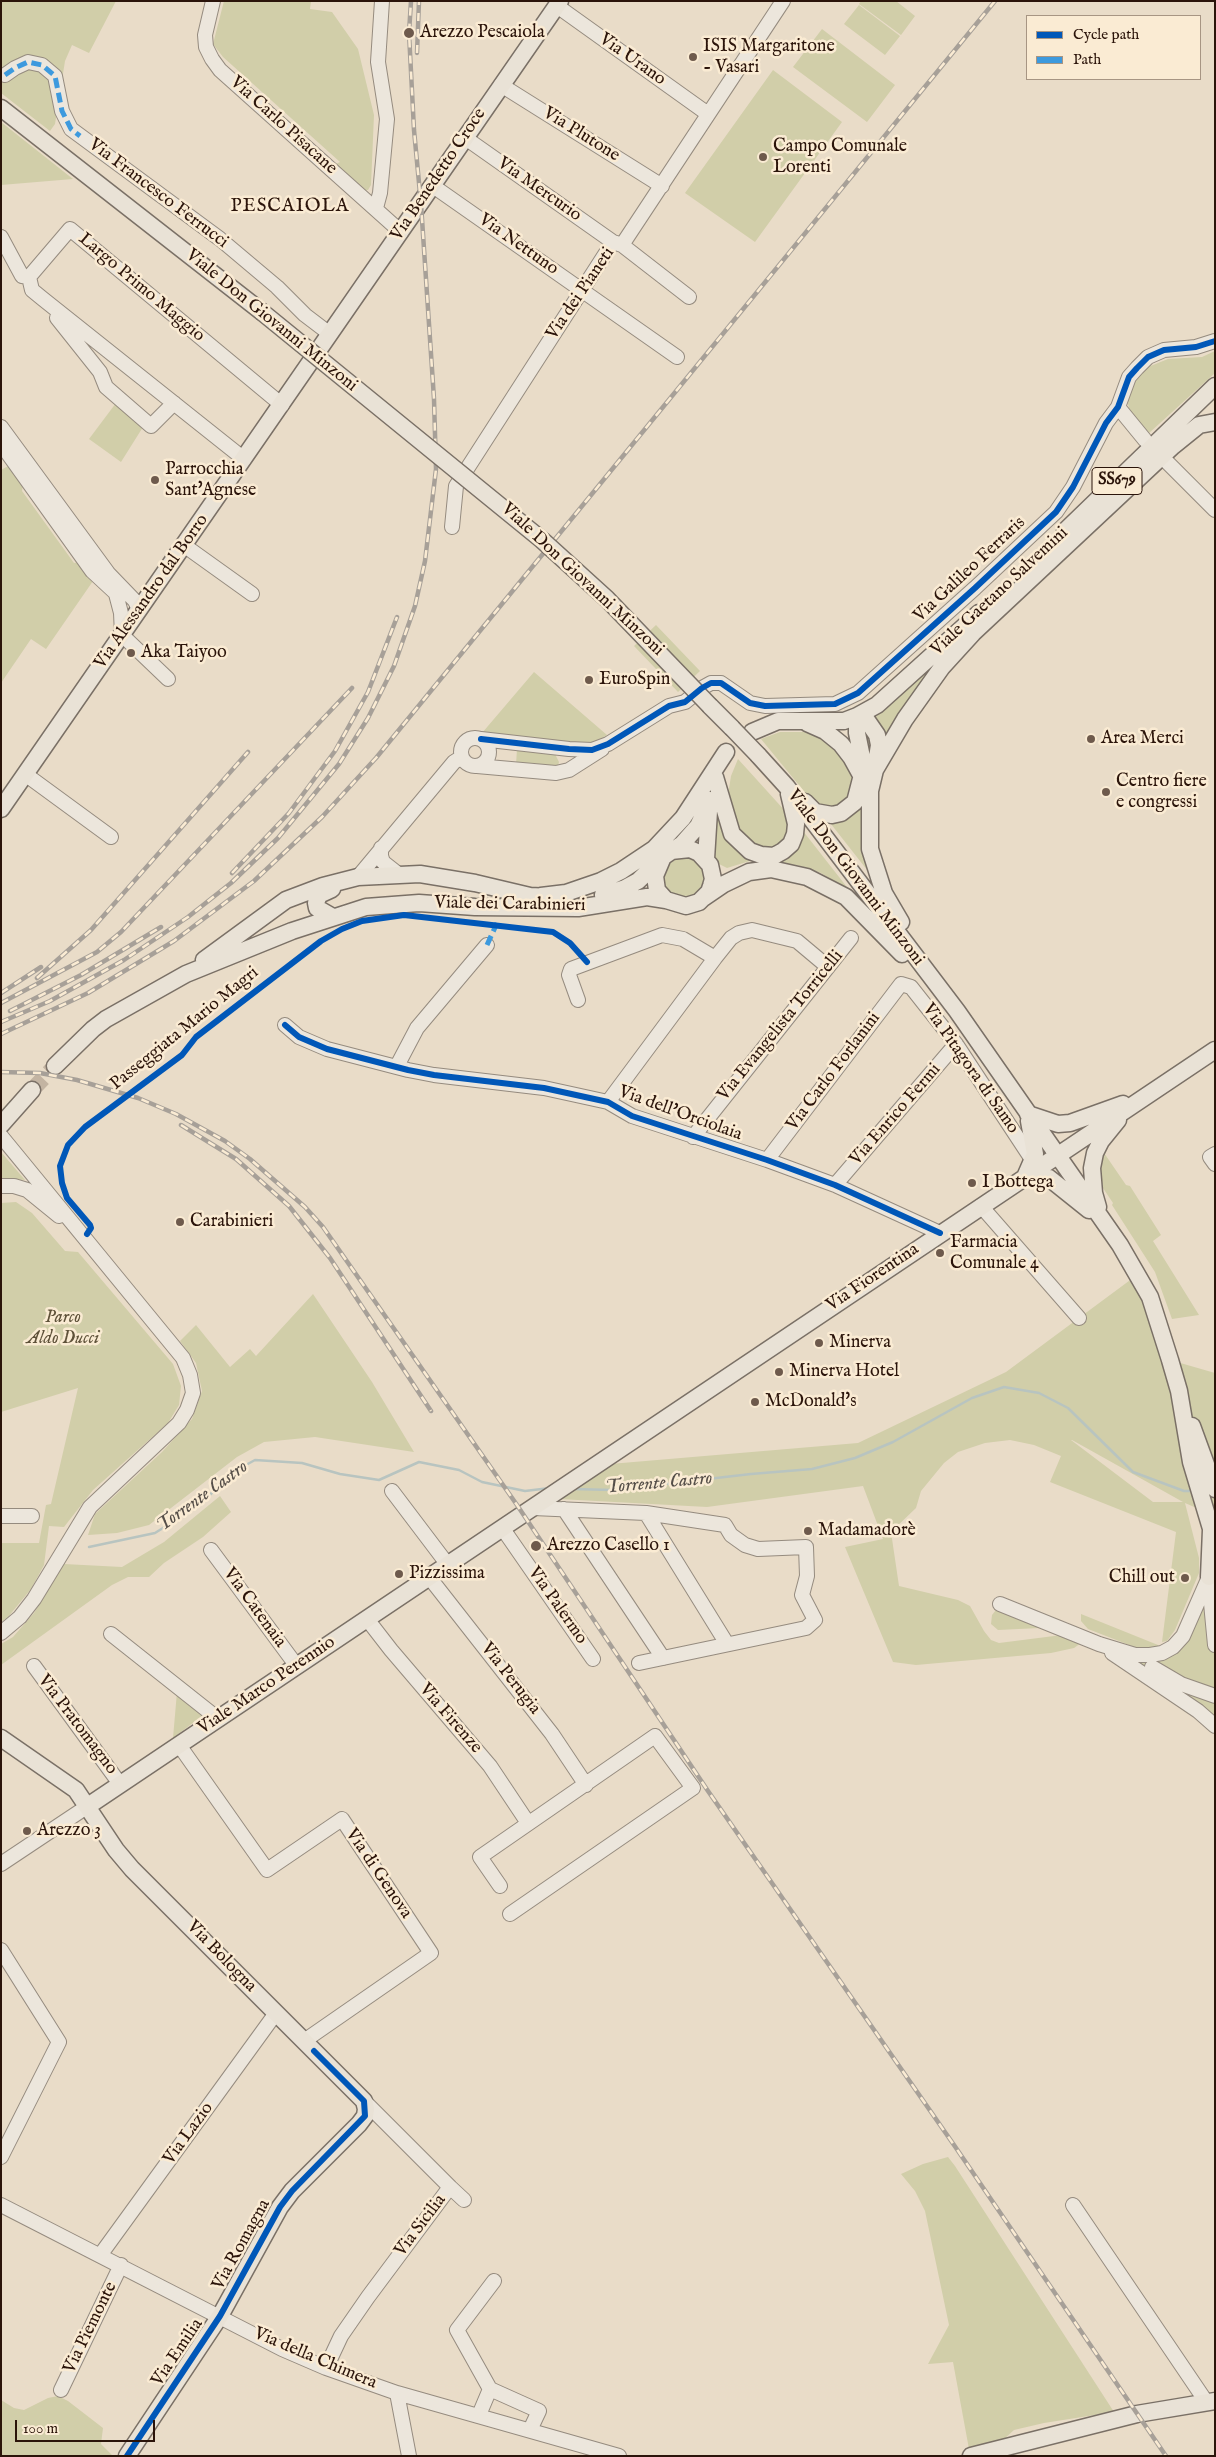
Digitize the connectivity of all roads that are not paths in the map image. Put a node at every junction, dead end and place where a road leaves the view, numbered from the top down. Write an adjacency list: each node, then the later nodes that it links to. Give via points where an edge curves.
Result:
1 (213, 1): 12 (street, Via Carlo Pisacane, via 205,35 209,53 220,70)
2 (382, 1): 12 (street, via 378,62 387,119)
3 (783, 1): 8 (street, Via dei Pianeti)
4 (558, 4): 6 (main road, Via Benedetto Croce); 8 (street, Via Urano)
5 (5, 75): 20 (street, Via Francesco Ferrucci, via 28,62 42,65 55,76 62,111 72,129 220,239)
6 (501, 85): 9 (main road, Via Benedetto Croce); 11 (street, Via Plutone)
7 (1, 108): 56 (main road, Viale Don Giovanni Minzoni, bridge, via 262,312 542,540 607,599)
8 (708, 114): 11 (street, Via dei Pianeti)
9 (464, 137): 10 (main road, Via Benedetto Croce); 15 (street, Via Mercurio)
10 (433, 186): 13 (main road, Via Benedetto Croce); 17 (street, Via Nettuno)
11 (662, 186): 15 (street, Via dei Pianeti)
12 (376, 208): 13 (street, Via Carlo Pisacane)
13 (401, 232): 20 (main road, Via Benedetto Croce)
14 (1, 237): 16 (street, via 22,276)
15 (618, 244): 17 (street, Via dei Pianeti); 18 (street, Via Mercurio)
16 (29, 277): 19 (street, via 32,290); 26 (street, Largo Primo Maggio, via 70,229)
17 (582, 290): 23 (street, Via Nettuno); 35 (street, Via dei Pianeti, via 456,486)
18 (689, 297)
19 (43, 299): 25 (street); 25 (street, via 100,372 106,387 151,426)
20 (330, 334): 22 (main road, Via Benedetto Croce)
21 (1215, 341): 27 (street, Via Galileo Ferraris, via 1196,347 1164,350 1148,357 1129,377)
22 (320, 350): 26 (main road, Via Alessandro dal Borro)
23 (677, 357)
24 (1215, 386): 30 (main road, Viale Gaetano Salvemini / SS679)
25 (174, 403): 32 (street)
26 (282, 405): 32 (main road, Via Alessandro dal Borro)
27 (1118, 407): 30 (street); 48 (street, Via Galileo Ferraris, via 1106,423 1074,487 1056,512 858,693 835,704 764,706 750,703 721,683 711,683 685,702 668,706)
28 (1215, 422): 37 (main road, via 1199,425)
29 (1, 427): 38 (street)
30 (1151, 441): 37 (main road); 44 (main road, Viale Gaetano Salvemini / SS679, via 991,602 877,705)
31 (1, 444): 38 (street, via 99,580)
32 (244, 459): 36 (main road, Via Alessandro dal Borro)
33 (1167, 462): 34 (street)
34 (1215, 510)
35 (452, 528)
36 (185, 546): 39 (main road, Via Alessandro dal Borro); 40 (street)
37 (1058, 554): 54 (main road, via 973,633 942,667)
38 (120, 593): 39 (street); 41 (street); 42 (street)
39 (150, 594): 41 (main road, Via Alessandro dal Borro)
40 (252, 594)
41 (139, 609): 42 (main road, Via Alessandro dal Borro)
42 (122, 635): 43 (street); 53 (main road, Via Alessandro dal Borro)
43 (168, 679)
44 (857, 716): 45 (main road, Viale Gaetano Salvemini / SS679, via 844,721); 54 (main road, via 856,733)
45 (805, 722): 46 (main road, Viale Gaetano Salvemini / SS679, via 778,721); 54 (main road, via 840,744)
46 (752, 732)
47 (481, 739): 49 (street); 50 (street, via 465,742 461,749); 51 (street, via 488,745 489,754 485,762)
48 (608, 744): 49 (street, via 592,750); 52 (street, Via Galileo Ferraris, via 569,770)
49 (559, 748): 52 (street, via 566,761)
50 (462, 757): 51 (street, via 468,764); 60 (street, via 454,762)
51 (477, 766): 52 (street)
52 (556, 773)
53 (26, 774): 58 (main road, Via Alessandro dal Borro); 59 (street)
54 (868, 774): 56 (main road, via 855,802 849,809 832,816 815,812); 75 (main road, via 870,849 884,893 914,941)
55 (715, 777): 57 (main road); 62 (main road, via 732,834 750,851); 67 (main road, Viale dei Carabinieri, via 726,752 683,818 654,849 600,882 579,890)
56 (787, 787): 62 (main road, via 796,824 795,834 787,848); 75 (main road, Viale Don Giovanni Minzoni)
57 (710, 800): 61 (main road, Viale dei Carabinieri, via 698,826); 63 (main road, via 705,844)
58 (1, 809)
59 (111, 837)
60 (381, 848): 64 (street, via 383,862); 66 (street)
61 (667, 854): 63 (main road, via 690,849); 67 (main road, Viale dei Carabinieri, via 638,881 611,893 565,898); 69 (main road, via 656,869 655,883)
62 (774, 856): 63 (main road, via 728,871 718,870)
63 (707, 860): 68 (main road, via 713,879 709,892)
64 (397, 873): 65 (main road, Viale dei Carabinieri); 66 (main road, Viale dei Carabinieri)
65 (420, 874): 67 (main road, Viale dei Carabinieri); 70 (main road, via 431,888 429,897)
66 (354, 878): 71 (main road, via 316,899 318,908); 77 (main road, Viale dei Carabinieri, via 286,900)
67 (536, 896)
68 (702, 899): 69 (main road, via 686,906); 75 (main road, via 749,872 771,869 807,877 846,897 899,952)
69 (666, 900): 70 (main road, Viale dei Carabinieri, via 647,897 578,908)
70 (419, 903): 71 (main road, Viale dei Carabinieri, via 366,906)
71 (331, 916): 77 (main road, Viale dei Carabinieri)
72 (851, 938): 76 (street, Via Evangelista Torricelli)
73 (487, 946): 84 (street, via 417,1028)
74 (715, 958): 76 (street, via 731,938 752,930 797,941); 79 (street, via 683,939 662,935 571,968 569,975); 87 (street)
75 (922, 966): 89 (main road, Viale Don Giovanni Minzoni)
76 (828, 967): 92 (street, Via Evangelista Torricelli)
77 (186, 974): 83 (main road, Viale dei Carabinieri, via 106,1019)
78 (901, 984): 81 (street, Via Pitagora di Samo, via 911,987); 97 (street, Via Carlo Forlanini)
79 (578, 1000)
80 (285, 1025): 84 (street, Via dell'Orciolaia, via 299,1037 327,1048)
81 (956, 1044): 96 (street, Via Pitagora di Samo); 101 (street, Via Enrico Fermi)
82 (1215, 1050): 86 (main road, Via Fiorentina)
83 (55, 1066)
84 (397, 1066): 87 (street, Via dell'Orciolaia, via 434,1076 544,1088)
85 (32, 1090): 88 (main road)
86 (1137, 1101): 89 (main road, via 1070,1124 1058,1124); 95 (main road, Via Fiorentina); 104 (main road, via 1112,1126 1095,1153 1092,1168 1094,1193)
87 (608, 1102): 92 (street, Via dell'Orciolaia, via 632,1116)
88 (14, 1112): 90 (main road); 93 (street, via 10,1138)
89 (1028, 1114): 95 (main road, Viale Don Giovanni Minzoni); 96 (main road, via 1034,1144)
90 (1, 1125)
91 (1, 1136): 93 (street)
92 (693, 1137): 97 (street, Via dell'Orciolaia)
93 (16, 1154): 103 (street)
94 (1215, 1154): 98 (street, via 1210,1157)
95 (1057, 1156): 99 (main road, Via Fiorentina); 104 (main road, Viale Don Giovanni Minzoni)
96 (1031, 1158): 99 (main road)
97 (767, 1160): 101 (street, Via dell'Orciolaia)
98 (1215, 1164)
99 (1024, 1178): 102 (main road, Via Fiorentina); 104 (main road, via 1039,1175 1049,1178)
100 (1, 1186): 103 (street, via 26,1190 56,1215)
101 (835, 1186): 105 (street, Via dell'Orciolaia)
102 (981, 1206): 105 (main road, Via Fiorentina); 106 (street)
103 (69, 1220): 123 (street, via 183,1358 190,1375 192,1393 179,1423 90,1507 34,1599)
104 (1102, 1221): 107 (main road, via 1150,1296)
105 (940, 1233): 110 (main road, Via Fiorentina)
106 (1079, 1318)
107 (1198, 1460): 108 (main road); 116 (main road)
108 (1215, 1489)
109 (392, 1491): 118 (street)
110 (533, 1508): 111 (street); 115 (main road, Viale Marco Perennio)
111 (564, 1509): 112 (street); 129 (street)
112 (646, 1513): 125 (street); 125 (street, via 725,1525 731,1535 758,1549 806,1547 807,1576 802,1595 815,1620 806,1628)
113 (1, 1516): 114 (street)
114 (32, 1516)
115 (503, 1529): 118 (main road, Viale Marco Perennio); 130 (street, Via Palermo)
116 (1213, 1536): 120 (main road)
117 (211, 1550): 133 (street, Via Catenaia)
118 (448, 1564): 119 (main road, Viale Marco Perennio)
119 (429, 1577): 122 (main road, Viale Marco Perennio); 140 (street, Via Perugia, via 552,1734)
120 (1208, 1577): 127 (street); 128 (street, via 1183,1636 1173,1647 1162,1653)
121 (1000, 1604): 126 (street)
122 (367, 1619): 133 (main road, Viale Marco Perennio); 142 (street, Via Firenze, via 490,1766)
123 (1, 1633)
124 (111, 1634): 135 (street)
125 (727, 1644): 129 (street)
126 (1099, 1644): 128 (street); 136 (street, via 1160,1683)
127 (1215, 1645)
128 (1135, 1655): 134 (street, via 1181,1684)
129 (663, 1658): 131 (street)
130 (593, 1659)
131 (639, 1664)
132 (34, 1666): 139 (street, Via Pratomagno)
133 (296, 1666): 135 (main road, Viale Marco Perennio)
134 (1215, 1696)
135 (216, 1718): 138 (main road, Viale Marco Perennio)
136 (1215, 1726)
137 (1, 1738): 141 (main road, Via Bologna, via 76,1790)
138 (179, 1745): 139 (main road, Viale Marco Perennio); 148 (street, Via di Genova, via 267,1870 342,1819 431,1953)
139 (120, 1784): 141 (main road, Viale Marco Perennio)
140 (586, 1785): 142 (street); 145 (street, via 655,1736 693,1788)
141 (88, 1806): 143 (street, Viale Marco Perennio); 147 (main road, Via Bologna, via 116,1850 132,1868)
142 (528, 1823): 144 (street, via 480,1856)
143 (1, 1864)
144 (500, 1886)
145 (510, 1914)
146 (1, 1950): 150 (street, via 59,2042)
147 (276, 2013): 148 (main road, Via Bologna); 155 (street, Via Lazio)
148 (304, 2041): 149 (main road, Via Bologna)
149 (364, 2100): 151 (street, Via Sicilia); 158 (main road, Via Romagna, via 365,2116 359,2124 280,2207)
150 (1, 2157)
151 (450, 2187): 152 (street); 159 (street, Via Sicilia, via 341,2336)
152 (464, 2200)
153 (1, 2205): 155 (street, Via della Chimera)
154 (1073, 2205): 163 (street)
155 (101, 2254): 156 (street, Via della Chimera)
156 (121, 2265): 158 (street, Via della Chimera); 161 (street, Via Piemonte)
157 (494, 2281): 160 (street, via 457,2330)
158 (220, 2316): 159 (street, Via della Chimera); 166 (main road, Via Emilia)
159 (326, 2368): 162 (street, Via della Chimera)
160 (490, 2389): 164 (street); 165 (street, via 539,2411)
161 (61, 2390)
162 (397, 2393): 164 (street, Via della Chimera); 167 (street)
163 (1211, 2402): 169 (main road)
164 (479, 2416): 165 (street, Via della Chimera)
165 (530, 2430): 168 (street, Via della Chimera)
166 (126, 2456)
167 (409, 2456)
168 (619, 2456)
169 (971, 2456)

